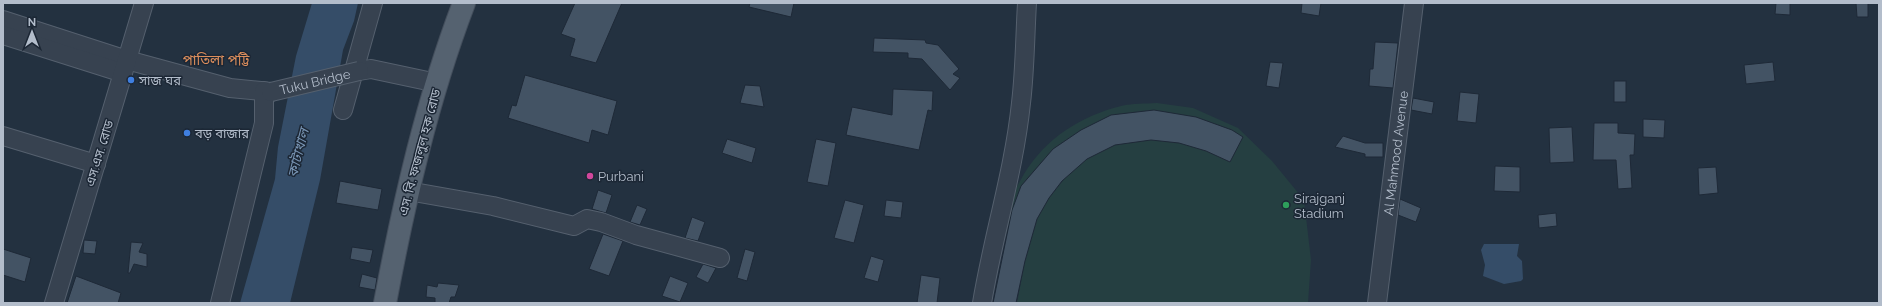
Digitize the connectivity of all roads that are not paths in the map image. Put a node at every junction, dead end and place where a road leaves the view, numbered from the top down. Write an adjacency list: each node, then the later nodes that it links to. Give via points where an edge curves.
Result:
1 (144, 3): 8 (street, এস.এস. রোড)
2 (373, 3): 11 (street)
3 (464, 3): 9 (main road, এস. বি. ফজলুল হক রোড)
4 (1027, 3): 19 (street, via 1021,103 1007,186 990,254)
5 (1414, 3): 20 (street, Al Mahmood Avenue)
6 (3, 20): 8 (street)
7 (3, 35): 8 (street)
8 (125, 66): 10 (street, Tuku Bridge, via 230,88); 13 (street, এস.এস. রোড)
9 (438, 83): 10 (street, Tuku Bridge, bridge, via 371,69); 14 (main road, এস. বি. ফজলুল হক রোড)
10 (268, 91): 17 (street, via 264,123)
11 (343, 110)
12 (3, 136): 13 (street)
13 (96, 164): 16 (street, এস.এস. রোড)
14 (408, 191): 15 (street, via 493,206 574,226 587,219 601,222 636,235); 18 (main road, এস. বি. ফজলুল হক রোড)
15 (720, 258)
16 (54, 303)
17 (220, 303)
18 (385, 303)
19 (982, 303)
20 (1377, 303)

